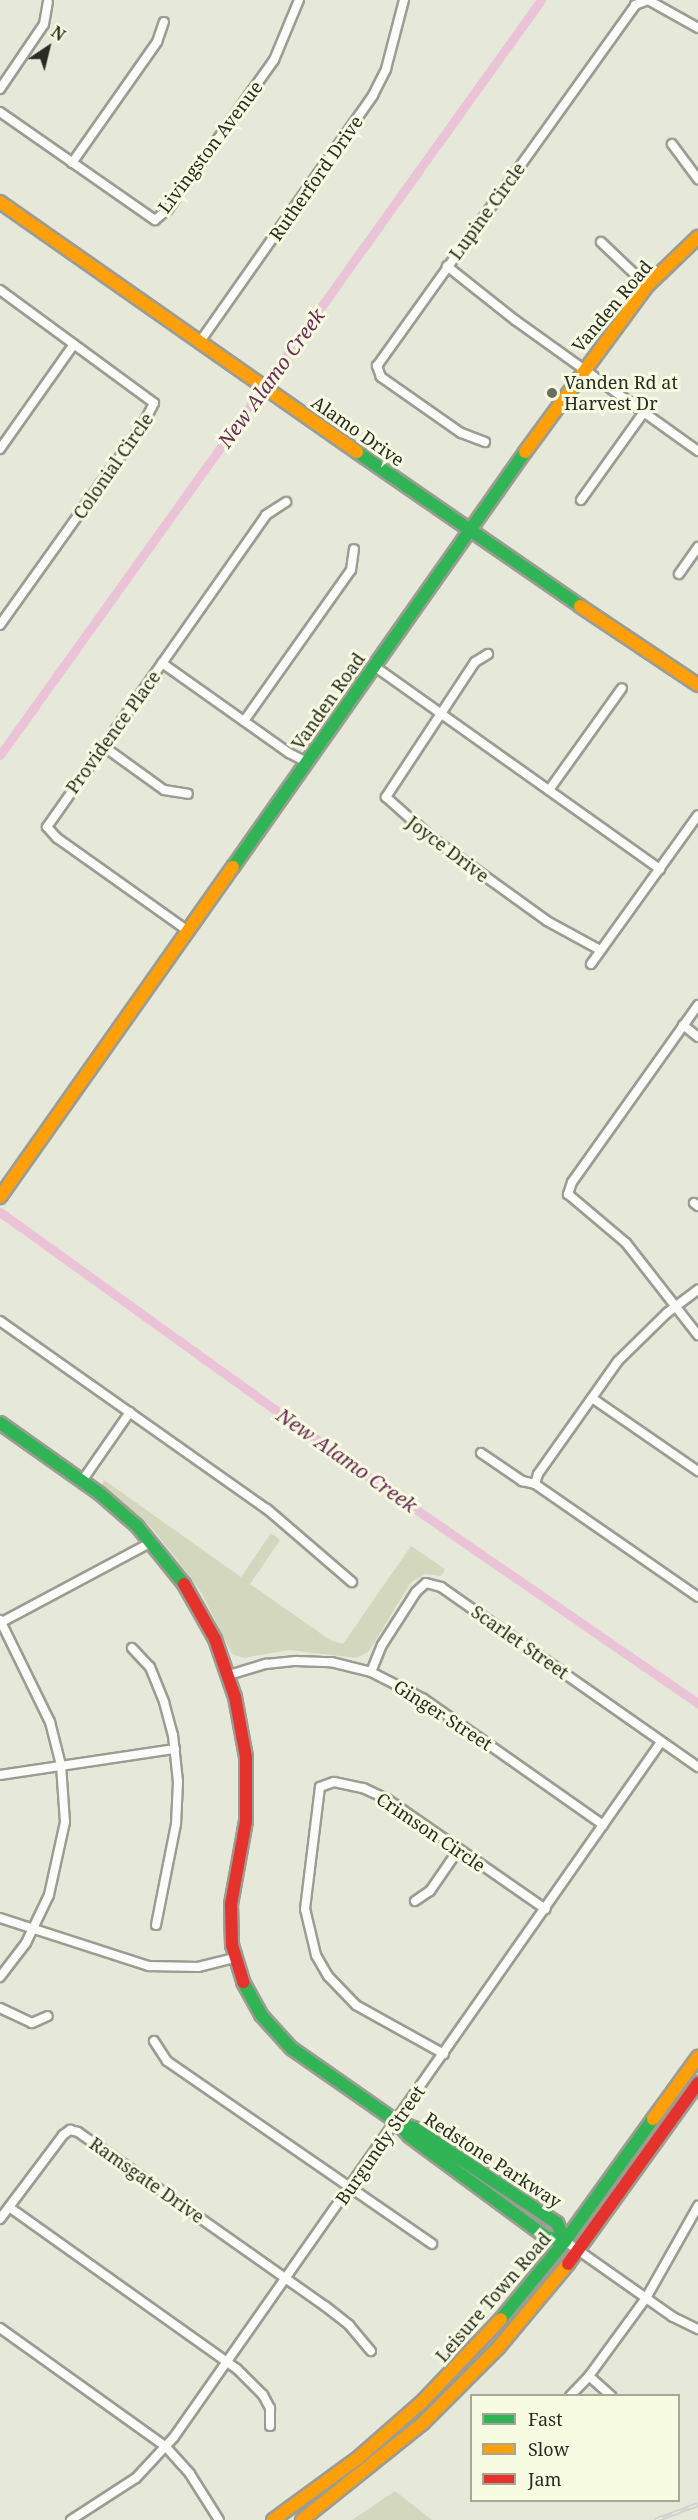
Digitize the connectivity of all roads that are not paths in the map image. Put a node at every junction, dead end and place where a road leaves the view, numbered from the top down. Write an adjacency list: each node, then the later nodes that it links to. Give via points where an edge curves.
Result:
1 (299, 0): 9 (street, Livingston Avenue, via 274,60 168,209 155,220)
2 (404, 0): 17 (street, Rutherford Drive, via 386,69 373,95)
3 (48, 2): 6 (street, via 44,24)
4 (164, 22): 9 (street, via 157,42)
5 (698, 28): 14 (street, Lupine Circle, via 648,0 635,5)
6 (0, 89)
7 (0, 112): 9 (street, Livingston Avenue)
8 (672, 144): 10 (street)
9 (72, 163)
10 (698, 179)
11 (0, 202): 17 (street, Alamo Drive)
12 (698, 237): 15 (street, Vanden Road)
13 (600, 242): 15 (street)
14 (447, 266): 19 (street); 21 (street, Lupine Circle, via 377,366 381,377 461,433)
15 (647, 286): 19 (street, Vanden Road)
16 (0, 290): 18 (street, Colonial Circle)
17 (200, 343): 26 (street, Alamo Drive)
18 (74, 344): 22 (street); 30 (street, Colonial Circle, via 151,398 153,409)
19 (583, 369): 20 (street); 26 (street, Vanden Road)
20 (644, 412): 23 (street); 24 (street)
21 (485, 442)
22 (0, 448)
23 (698, 451)
24 (581, 500)
25 (286, 502): 32 (street, Providence Place, via 266,515)
26 (468, 531): 33 (street, Vanden Road); 34 (street, Alamo Drive)
27 (698, 547): 29 (street)
28 (354, 549): 37 (street, via 351,570)
29 (679, 574)
30 (0, 625)
31 (488, 654): 36 (street, via 475,662)
32 (162, 663): 37 (street); 38 (street, Providence Place)
33 (374, 666): 36 (street); 39 (street, Vanden Road)
34 (698, 685)
35 (622, 688): 40 (street)
36 (441, 713): 40 (street); 45 (street, Joyce Drive, via 390,786 386,797 391,805 547,921)
37 (244, 721): 39 (street)
38 (103, 746): 41 (street, via 164,790); 44 (street, Providence Place, via 47,827)
39 (308, 762): 44 (street, Vanden Road)
40 (549, 790): 43 (street)
41 (188, 794)
42 (698, 815): 43 (street)
43 (660, 868): 45 (street)
44 (188, 931): 50 (street, Vanden Road)
45 (600, 950): 46 (street)
46 (591, 963)
47 (698, 1005): 48 (street)
48 (683, 1025): 49 (street); 52 (street, via 567,1194 626,1243)
49 (698, 1037)
50 (3, 1193)
51 (698, 1290): 52 (street)
52 (675, 1306): 54 (street); 55 (street, via 618,1361)
53 (0, 1321): 56 (street)
54 (698, 1335)
55 (592, 1398): 59 (street); 61 (street, via 538,1474)
56 (130, 1413): 60 (street); 63 (street, via 267,1509)
57 (0, 1423): 60 (street, Redstone Parkway)
58 (481, 1453): 61 (street, via 522,1481)
59 (698, 1472)
60 (82, 1481): 62 (street, Redstone Parkway, via 120,1509)
61 (535, 1484): 64 (street)
62 (152, 1542): 65 (street); 68 (street, Redstone Parkway, via 198,1605)
63 (352, 1582)
64 (698, 1597)
65 (0, 1622): 71 (street, via 40,1697)
66 (132, 1648): 70 (street, via 150,1667)
67 (372, 1672): 68 (street, Ginger Street, via 331,1662 296,1661 266,1664); 69 (street, Scarlet Street, via 394,1624 426,1583 441,1587); 74 (street, Ginger Street, via 424,1700)
68 (229, 1675): 81 (street, Redstone Parkway, via 242,1728 247,1787 243,1841 231,1904)
69 (661, 1742): 72 (street, Scarlet Street); 74 (street, Burgundy Street)
70 (175, 1749): 71 (street); 79 (street, via 176,1824)
71 (61, 1766): 73 (street); 80 (street, via 65,1822 59,1861 50,1895)
72 (698, 1767)
73 (0, 1775)
74 (603, 1825): 77 (street, Burgundy Street)
75 (459, 1849): 76 (street, via 430,1891); 77 (street, Crimson Circle); 86 (street, Crimson Circle, via 387,1799 363,1788 334,1782 320,1787 305,1909 316,1955 328,1976 356,2005)
76 (416, 1901)
77 (544, 1909): 86 (street, Burgundy Street)
78 (0, 1918): 80 (street)
79 (156, 1925)
80 (32, 1931): 81 (street, via 149,1966 198,1967); 82 (street)
81 (235, 1958): 89 (street, Redstone Parkway, via 254,2005 284,2041)
82 (0, 1977)
83 (0, 2008): 84 (street, via 32,2023)
84 (48, 2016)
85 (154, 2041): 90 (street, via 167,2061)
86 (444, 2054): 89 (street, Burgundy Street)
87 (698, 2056): 94 (street, Leisure Town Road)
88 (698, 2083): 96 (street, Leisure Town Road)
89 (397, 2122): 90 (street, Burgundy Street); 94 (street, Redstone Parkway, via 410,2136 546,2238); 94 (street, Redstone Parkway, via 414,2128 504,2185 557,2223)
90 (350, 2188): 95 (street); 97 (street, Burgundy Street)
91 (698, 2206): 98 (street)
92 (9, 2207): 93 (street, Ramsgate Drive); 97 (street, Ramsgate Drive, via 70,2130 96,2143); 102 (street)
93 (0, 2219)
94 (565, 2241): 96 (street); 110 (street, Leisure Town Road, via 488,2335 423,2401 358,2458)
95 (432, 2244)
96 (579, 2250): 98 (street); 111 (street, Leisure Town Road, via 459,2390 373,2466)
97 (287, 2279): 101 (street, via 349,2325); 102 (street, Burgundy Street)
98 (646, 2298): 100 (street); 103 (street)
99 (0, 2328): 107 (street)
100 (698, 2329)
101 (371, 2351)
102 (227, 2362): 106 (street, via 263,2395 270,2408); 107 (street, Burgundy Street)
103 (589, 2376): 104 (street); 105 (street)
104 (572, 2394)
105 (609, 2394)
106 (270, 2426)
107 (166, 2447): 108 (street, Burgundy Street, via 136,2478); 109 (street, via 190,2474)
108 (71, 2520)
109 (219, 2520)
110 (273, 2520)
111 (302, 2520)

